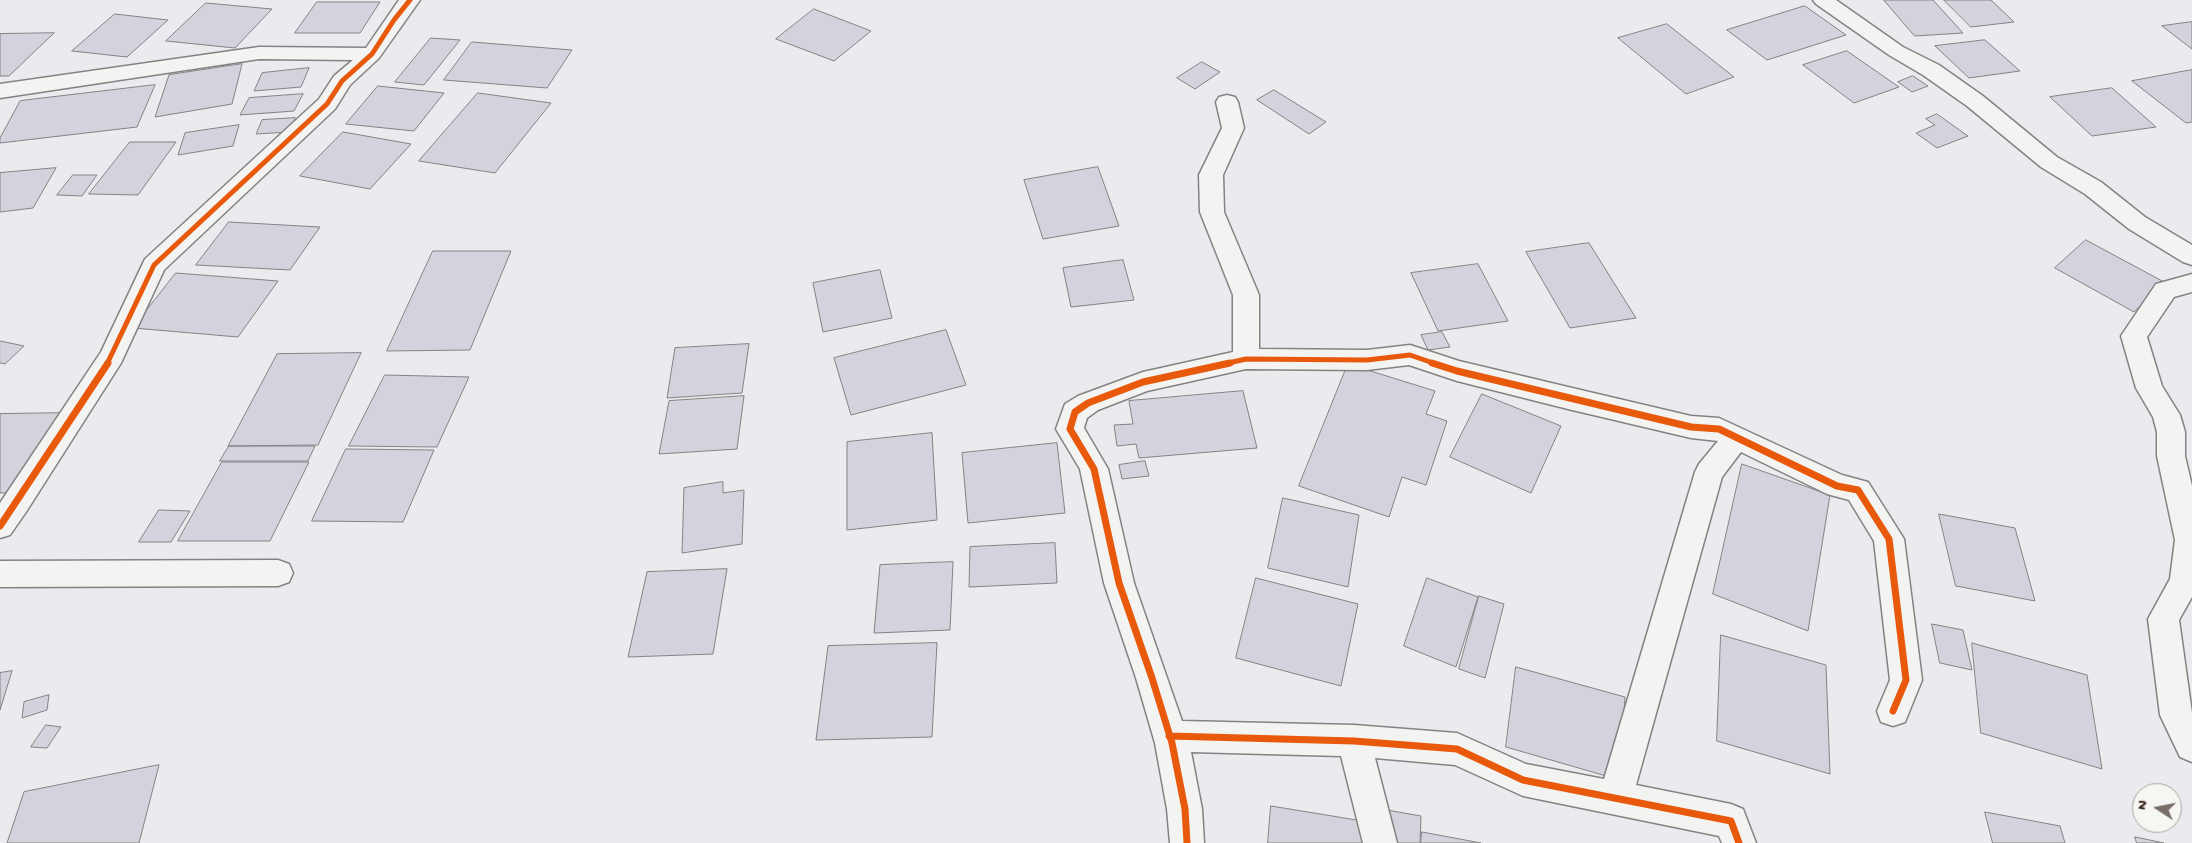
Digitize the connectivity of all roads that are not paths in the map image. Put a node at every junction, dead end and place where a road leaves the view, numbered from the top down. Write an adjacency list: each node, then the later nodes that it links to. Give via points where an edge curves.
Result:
1 (410, 0): 3 (street)
2 (1823, 0): 6 (street, via 1975,101 2049,162)
3 (372, 54): 4 (street, via 259,53); 10 (street, via 342,81 327,104 154,265 112,356)
4 (0, 91)
5 (1227, 102): 8 (street, via 1233,128 1211,175 1212,212 1246,295)
6 (2192, 256)
7 (2192, 283): 16 (street, via 2165,290 2134,336 2149,388 2166,415 2172,432 2171,456 2190,540 2185,581 2163,619 2176,715)
8 (1246, 359): 9 (street, via 1367,360 1410,355 1457,371 1585,402 1691,426 1719,429); 14 (street, via 1143,382 1088,403 1075,412 1070,429 1096,473 1119,581 1144,650)
9 (1737, 438): 13 (street, via 1838,486 1858,490 1889,539 1906,680); 17 (street, via 1709,472)
10 (0, 526)
11 (278, 573): 12 (street)
12 (0, 574)
13 (1893, 711)
14 (1169, 736): 15 (street); 18 (street, via 1186,810)
15 (1354, 741): 17 (street, via 1457,749 1524,780); 19 (street)
16 (2192, 746)
17 (1615, 799): 20 (street, via 1731,821)
18 (1187, 843)
19 (1380, 843)
20 (1739, 843)

